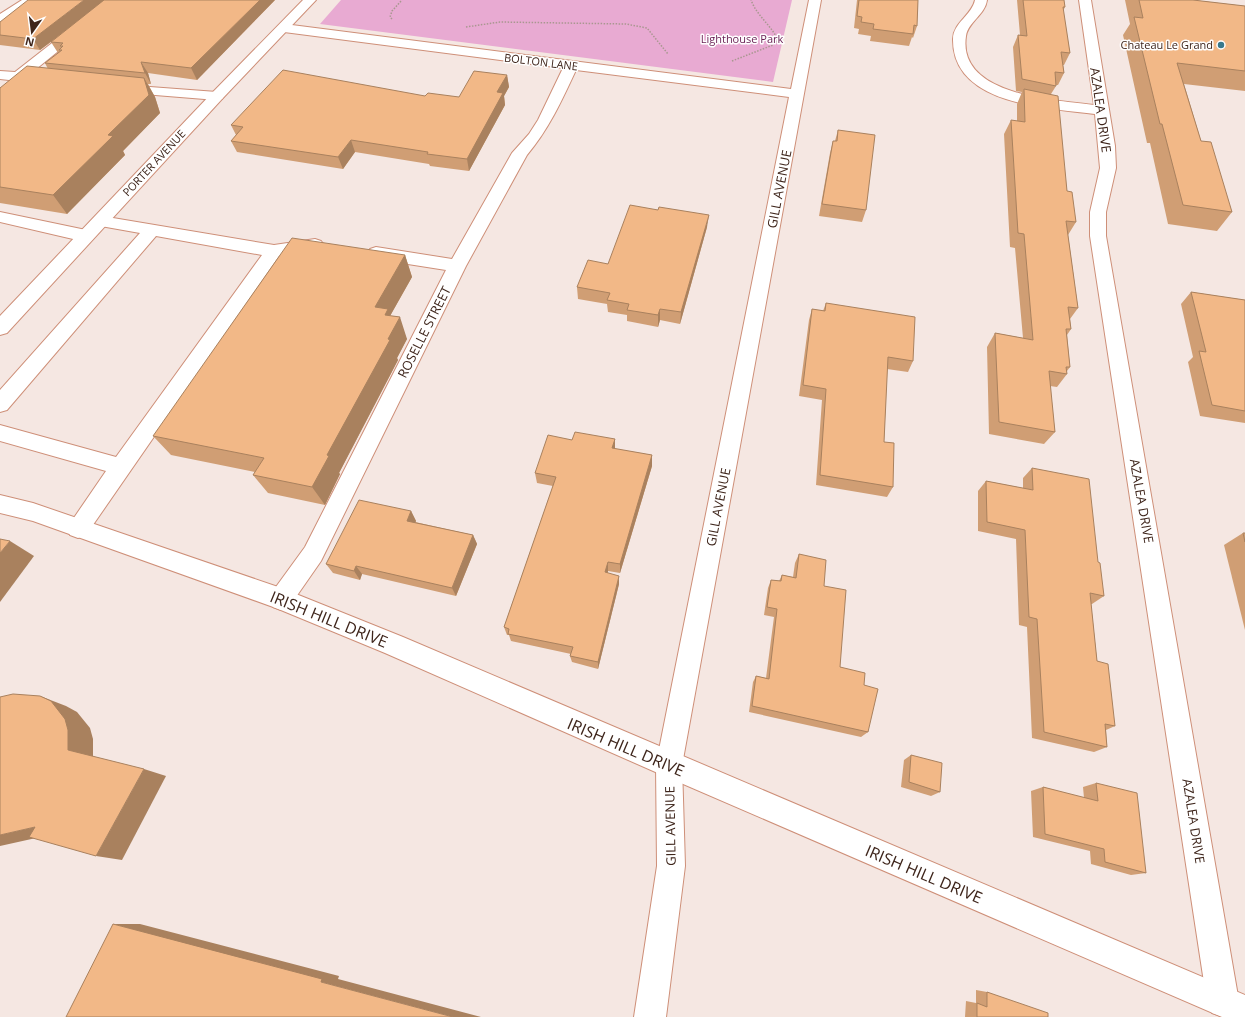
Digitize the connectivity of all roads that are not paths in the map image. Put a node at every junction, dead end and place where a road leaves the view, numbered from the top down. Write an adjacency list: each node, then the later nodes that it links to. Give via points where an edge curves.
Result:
1 (31, 0): 7 (street)
2 (115, 0): 11 (street)
3 (310, 0): 8 (street, PORTER AVENUE)
4 (815, 0): 14 (street, GILL AVENUE)
5 (982, 0): 16 (street, via 974,14 962,26 959,36 959,54 966,69 977,81 996,91 1030,101)
6 (1085, 0): 16 (street, AZALEA DRIVE)
7 (0, 20)
8 (284, 28): 9 (street, BOLTON LANE); 15 (street, PORTER AVENUE)
9 (571, 66): 14 (street, BOLTON LANE); 24 (street, ROSELLE STREET, via 545,120 520,153)
10 (0, 76): 11 (street)
11 (18, 77): 12 (street)
12 (56, 81)
13 (110, 87): 15 (street)
14 (797, 94): 32 (street, GILL AVENUE)
15 (217, 96): 18 (street, PORTER AVENUE)
16 (1102, 110): 33 (street, AZALEA DRIVE, via 1108,146 1108,168 1098,212 1098,236)
17 (0, 217): 20 (street)
18 (101, 221): 19 (street); 20 (street, PORTER AVENUE)
19 (152, 230): 22 (street); 26 (street)
20 (86, 236): 25 (street, PORTER AVENUE)
21 (332, 246): 22 (street, via 324,244)
22 (274, 251): 28 (street)
23 (363, 251): 24 (street)
24 (457, 266): 31 (street, ROSELLE STREET, via 313,554)
25 (0, 328)
26 (0, 404)
27 (0, 433): 28 (street)
28 (121, 467): 30 (street)
29 (0, 504): 30 (street, IRISH HILL DRIVE, via 33,512)
30 (78, 528): 31 (street, IRISH HILL DRIVE)
31 (281, 599): 32 (street, IRISH HILL DRIVE)
32 (669, 765): 33 (street, IRISH HILL DRIVE); 34 (street, GILL AVENUE, via 671,866)
33 (1234, 1006)
34 (650, 1017)

